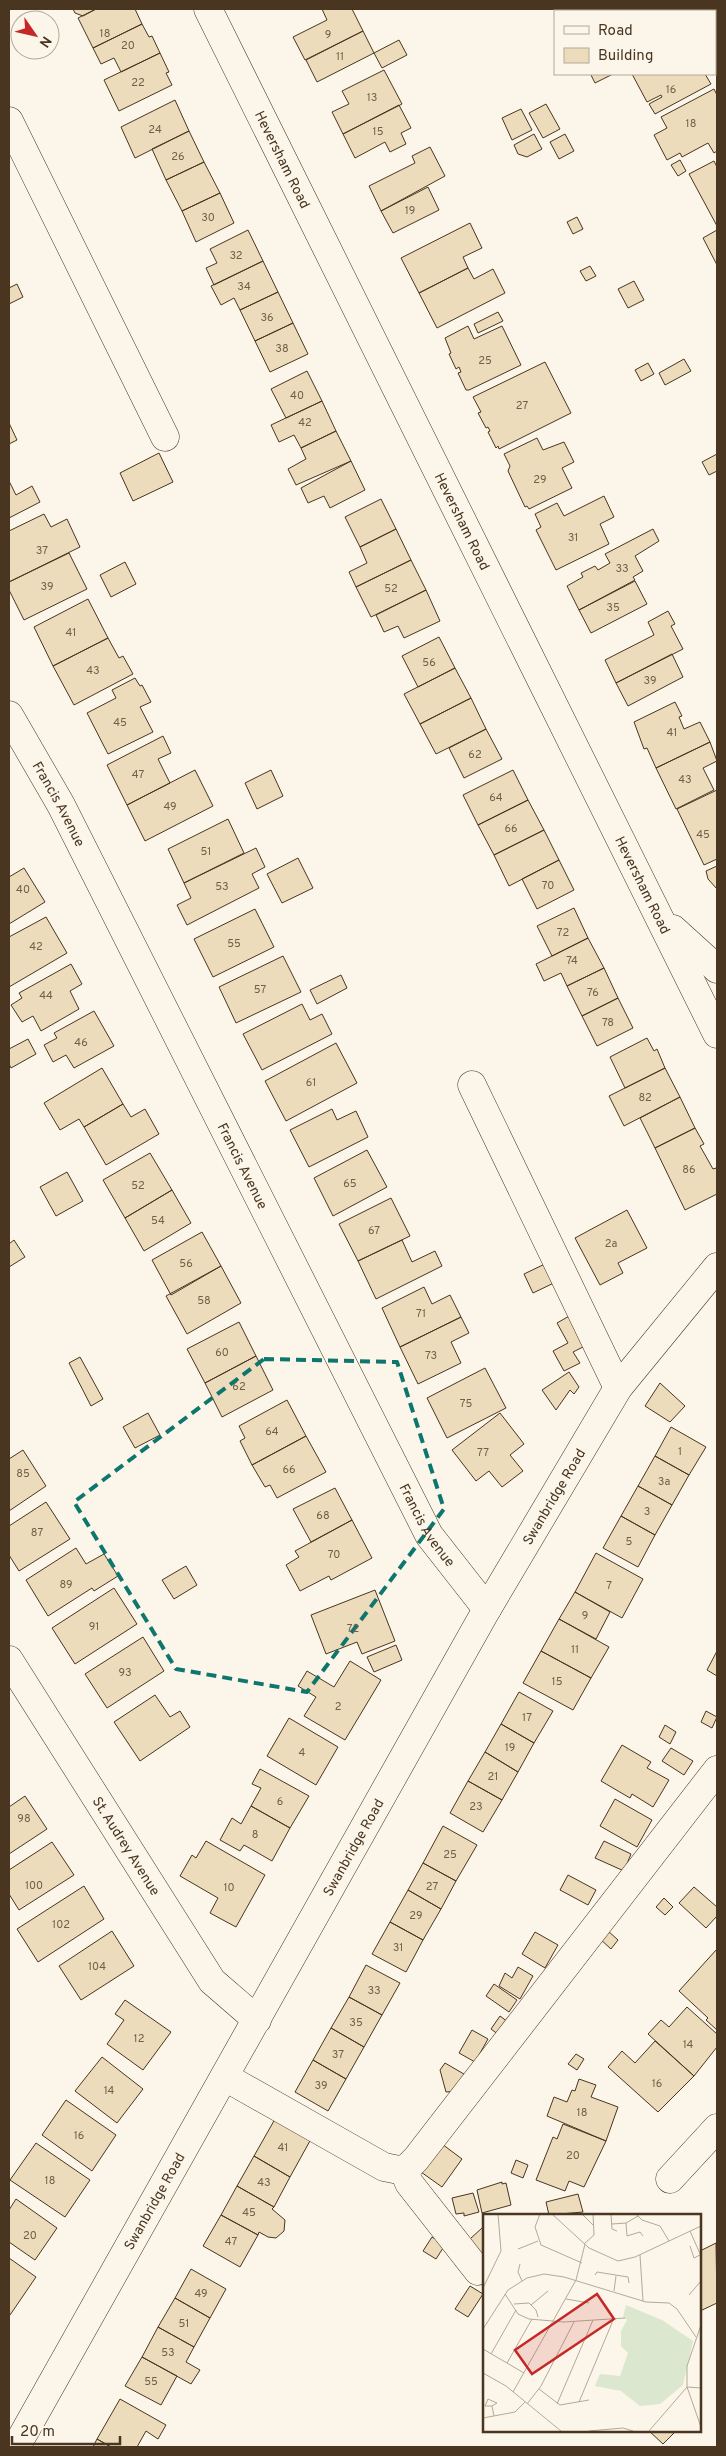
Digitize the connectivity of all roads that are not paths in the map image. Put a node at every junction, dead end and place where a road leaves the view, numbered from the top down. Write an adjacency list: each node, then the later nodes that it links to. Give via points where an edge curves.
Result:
1 (208, 9): 5 (street, Heversham Road)
2 (9, 121): 3 (street)
3 (165, 437)
4 (9, 715): 11 (street, Francis Avenue, via 61,805 429,1535)
5 (656, 912): 6 (street); 7 (street, Heversham Road)
6 (717, 969)
7 (717, 1034)
8 (472, 1085): 10 (street)
9 (717, 1267): 10 (street, Swanbridge Road)
10 (618, 1388): 11 (street, Swanbridge Road)
11 (487, 1609): 14 (street, Swanbridge Road)
12 (9, 1660): 14 (street, St. Audrey Avenue, via 212,1981)
13 (717, 1770): 17 (street)
14 (256, 2020): 15 (street, Swanbridge Road)
15 (225, 2077): 17 (street, via 384,2167); 20 (street, Swanbridge Road)
16 (717, 2128): 18 (street)
17 (404, 2171): 19 (street, via 409,2183)
18 (670, 2179)
19 (478, 2271)
20 (16, 2447)

